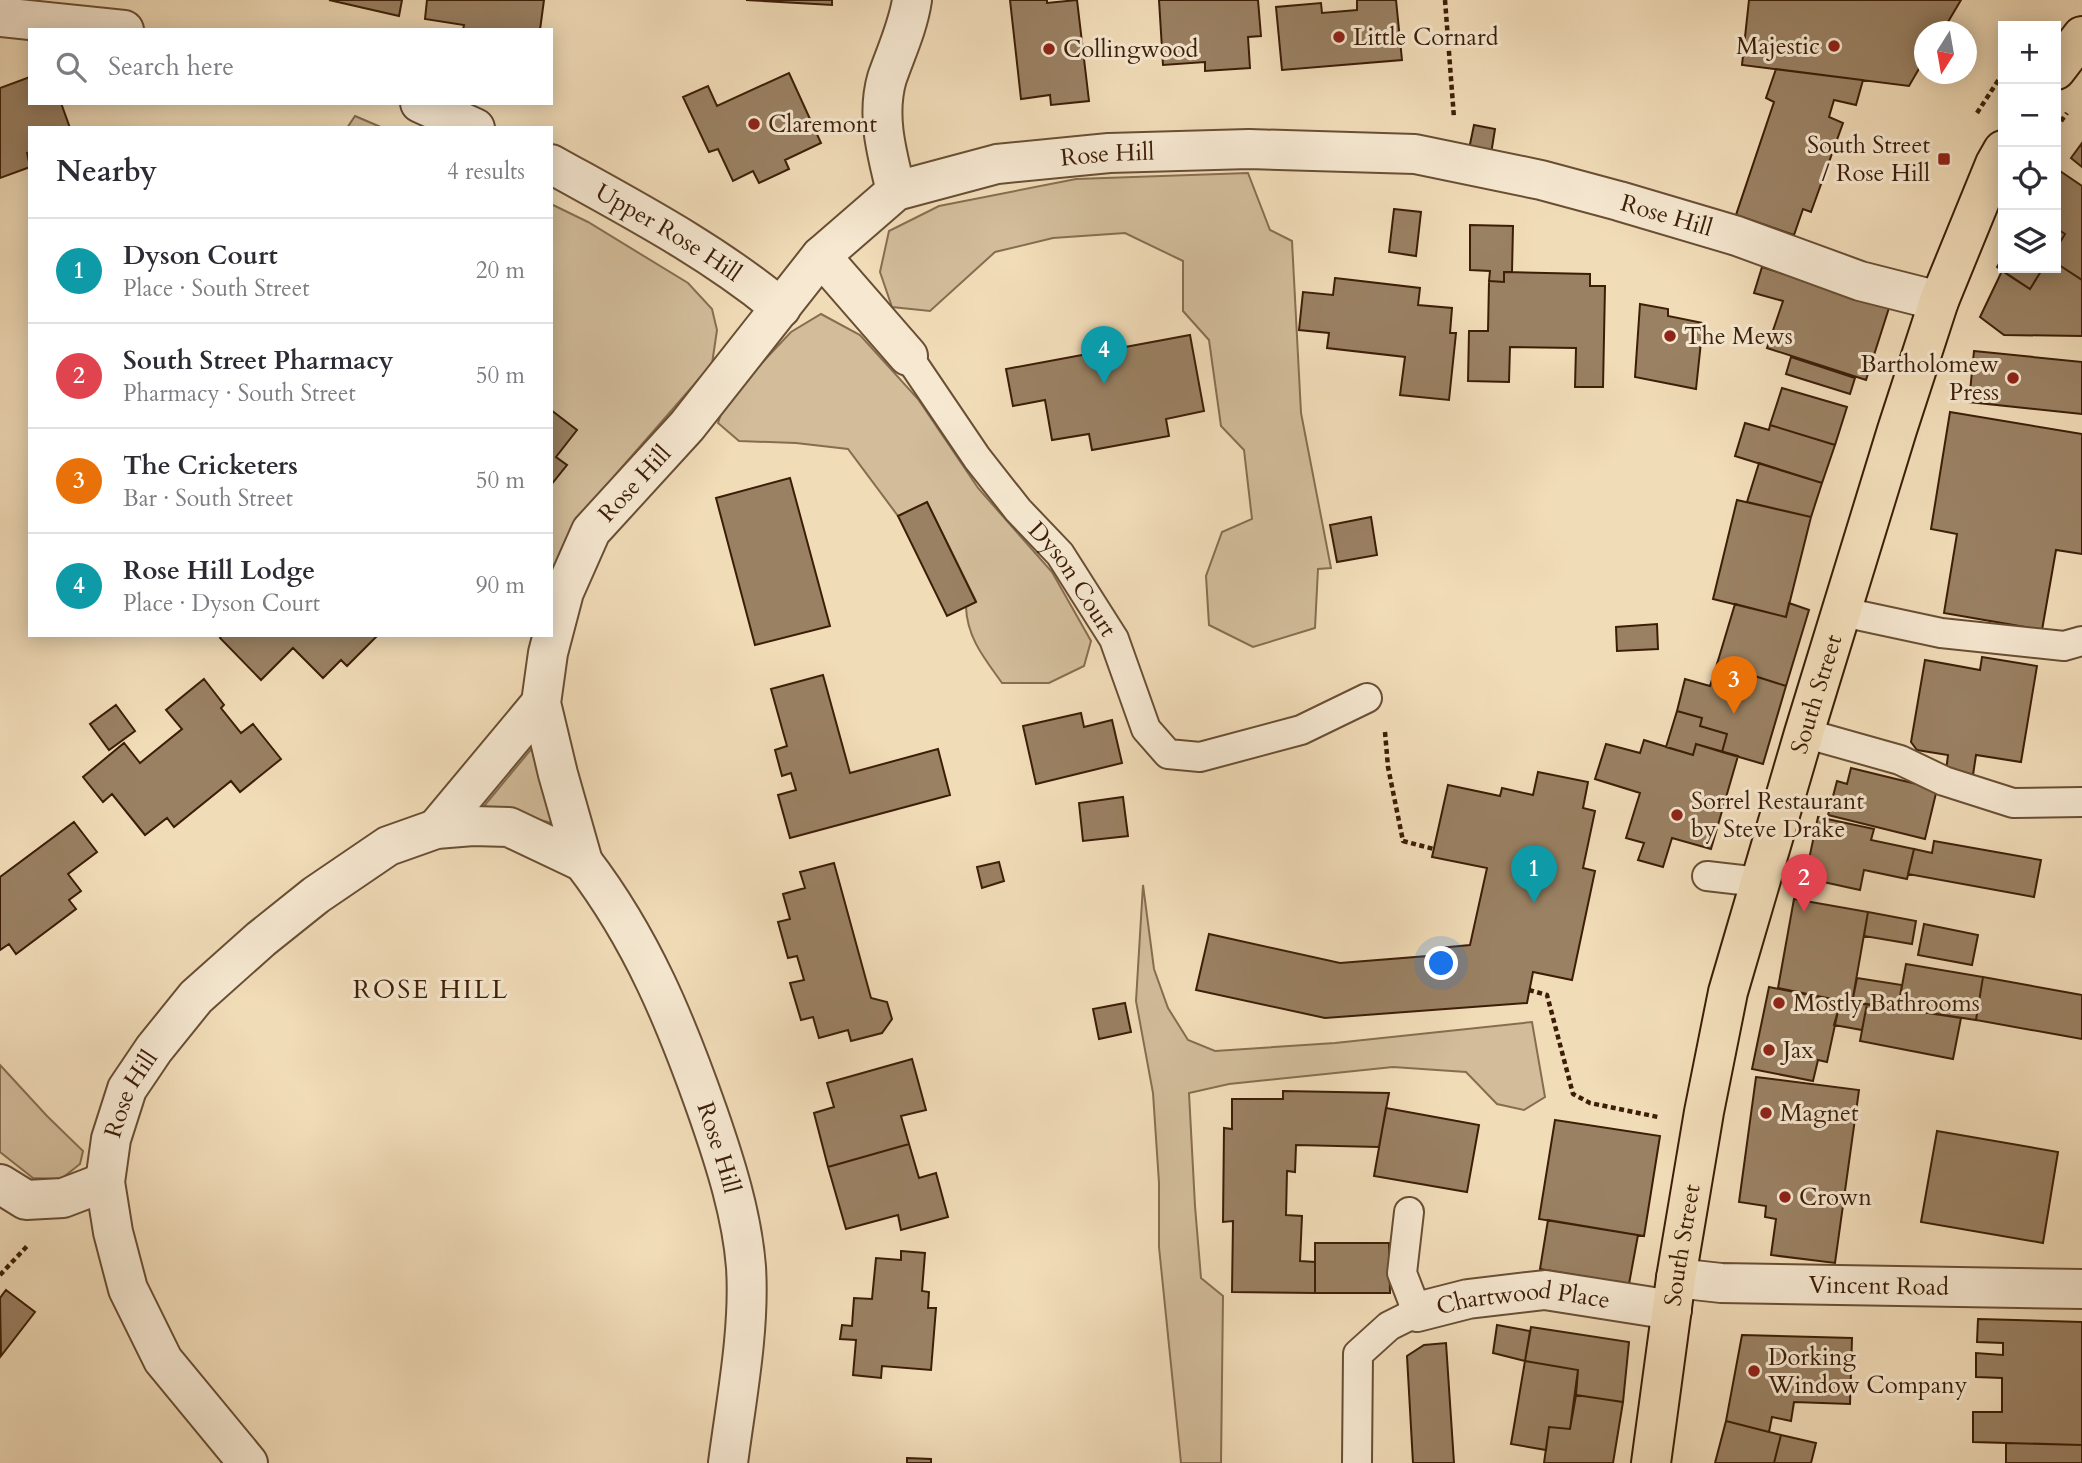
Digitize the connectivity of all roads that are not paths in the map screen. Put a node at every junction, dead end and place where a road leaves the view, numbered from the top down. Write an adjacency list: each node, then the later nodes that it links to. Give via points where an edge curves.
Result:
1 (912, 0): 10 (street, via 886,81 881,130)
2 (0, 17): 3 (street)
3 (105, 28)
4 (2082, 36): 5 (main road)
5 (2061, 63)
6 (424, 105): 7 (street)
7 (470, 126)
8 (1998, 159): 12 (main road, South Street)
9 (553, 165): 13 (street, Upper Rose Hill, via 651,219 746,279)
10 (896, 191): 11 (street, Rose Hill); 12 (street, Rose Hill, via 997,164 1109,153 1249,149 1415,154 1619,201 1737,236 1860,281)
11 (821, 256): 13 (street, Rose Hill); 14 (street, Dyson Court)
12 (1939, 301): 15 (main road, South Street)
13 (781, 307): 16 (street, Rose Hill, via 687,426 591,531 564,592)
14 (908, 356): 19 (lane, Dyson Court, via 976,458 1060,554 1114,639 1146,729 1168,754 1200,757 1301,730)
15 (1843, 612): 18 (lane, via 1941,633 2064,646); 21 (main road, South Street)
16 (553, 634)
17 (552, 637): 20 (street, Rose Hill)
18 (2082, 640)
19 (1367, 698)
20 (541, 703): 23 (street); 24 (street, Rose Hill)
21 (1804, 733): 22 (lane, via 1899,760 1944,781 2013,803); 26 (main road, South Street)
22 (2082, 802)
23 (436, 829): 24 (street, Rose Hill, via 509,827); 27 (street, Rose Hill, via 388,846 316,895 196,997 127,1089 111,1139)
24 (583, 862): 35 (street, Rose Hill, via 612,900 648,963 692,1065 737,1206 746,1268 744,1332)
25 (1707, 876): 26 (lane)
26 (1759, 882): 32 (main road, South Street, via 1725,1006)
27 (105, 1182): 28 (street, via 63,1198 26,1200); 34 (street, Rose Hill, via 128,1289 163,1360)
28 (0, 1184)
29 (1409, 1212): 33 (lane, Chartwood Place, via 1402,1273)
30 (2082, 1276): 31 (street)
31 (2082, 1289): 32 (street, Vincent Road, via 1721,1283)
32 (1674, 1294): 33 (street, Chartwood Place, via 1545,1290 1468,1299); 37 (main road, South Street)
33 (1417, 1312): 36 (lane, via 1389,1326 1358,1354)
34 (248, 1463)
35 (727, 1463)
36 (1357, 1463)
37 (1651, 1463)

